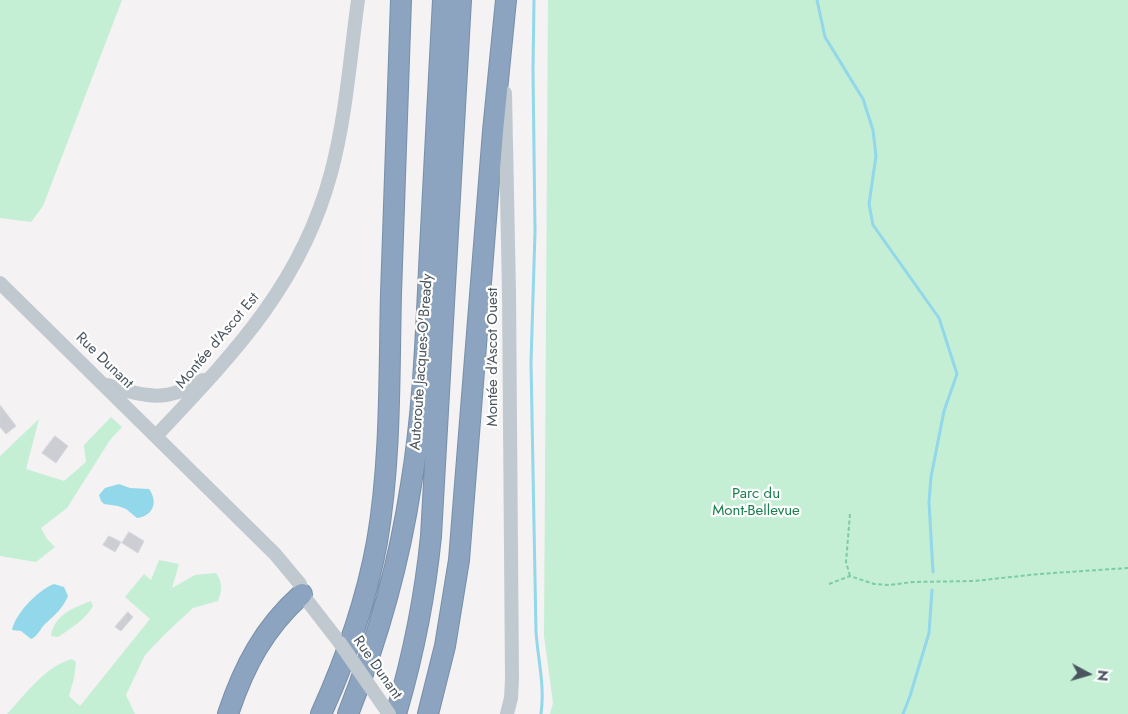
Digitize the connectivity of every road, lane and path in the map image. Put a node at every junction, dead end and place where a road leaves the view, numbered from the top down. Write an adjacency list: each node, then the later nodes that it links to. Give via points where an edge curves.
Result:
1 (358, 0): 7 (street, Montée d'Ascot Est, via 337,149 314,224 265,312)
2 (401, 0): 16 (highway, via 382,505 361,607)
3 (443, 0): 17 (highway, Autoroute Jacques-O'Bready, via 424,366 414,471 392,581 370,656)
4 (461, 0): 19 (highway, Autoroute Jacques-O'Bready, via 433,516 420,615)
5 (506, 0): 20 (highway, via 459,560 445,646); 21 (street, Montée d'Ascot Ouest, via 512,671)
6 (0, 283): 8 (street, Rue Dunant)
7 (214, 373): 8 (street, via 186,390 167,395 143,395); 9 (street, Montée d'Ascot Est)
8 (104, 384): 9 (street, Rue Dunant)
9 (156, 436): 14 (street, Rue Dunant, via 275,554 300,584)
10 (850, 514): 12 (path, via 846,562)
11 (1128, 568): 12 (path, via 889,585)
12 (850, 576): 13 (path)
13 (829, 584)
14 (302, 594): 15 (highway, via 266,633 244,673); 18 (street, Rue Dunant, bridge)
15 (228, 714)
16 (321, 714)
17 (348, 714)
18 (389, 714)
19 (396, 714)
20 (428, 714)
21 (508, 714)

